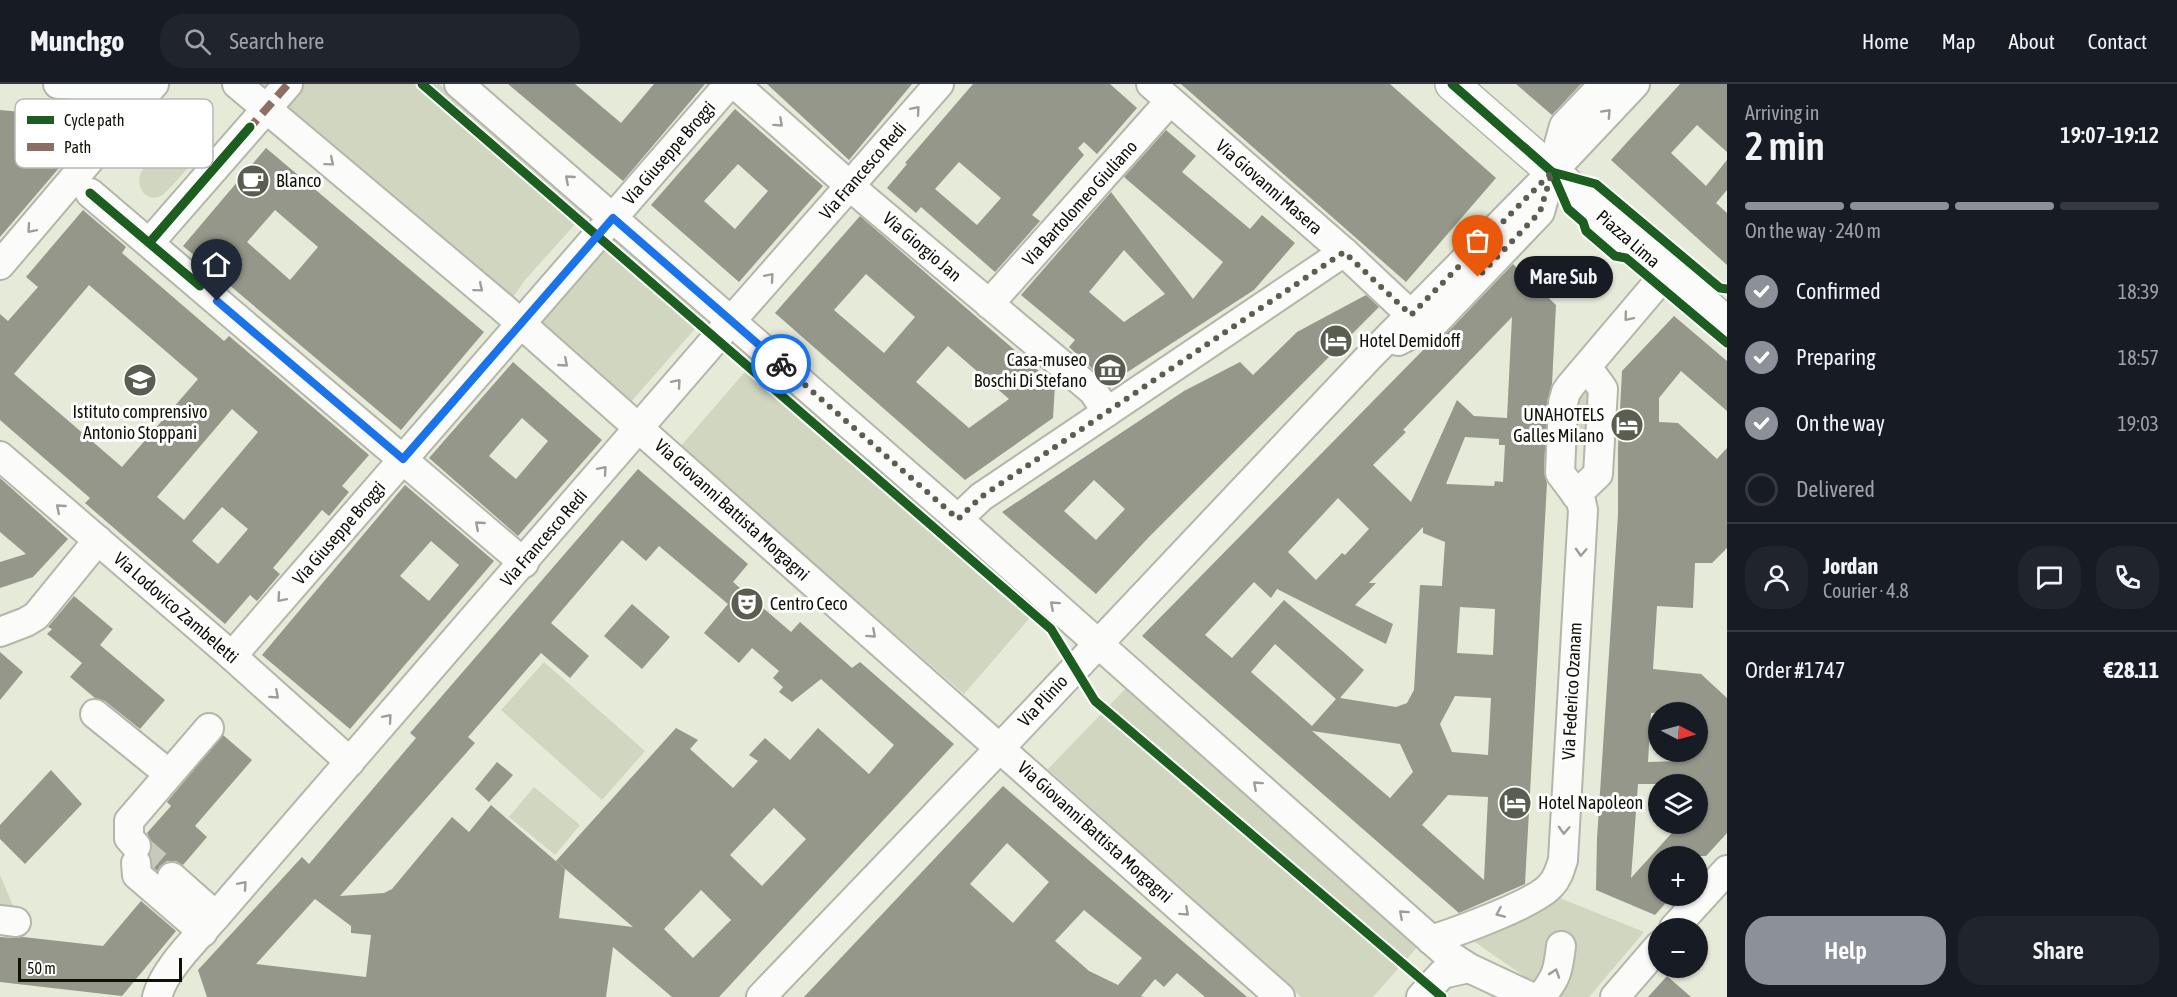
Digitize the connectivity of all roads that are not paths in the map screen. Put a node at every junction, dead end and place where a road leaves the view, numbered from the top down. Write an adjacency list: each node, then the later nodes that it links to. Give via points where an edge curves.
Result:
1 (237, 84): 14 (street, Via Giovanni Battista Morgagni)
2 (288, 84): 14 (street)
3 (459, 84): 19 (street, one-way to 3)
4 (729, 84): 19 (street, Via Giuseppe Broggi)
5 (735, 84): 17 (street, Via Giorgio Jan, one-way to 17)
6 (939, 84): 17 (street, Via Francesco Redi, one-way to 6)
7 (1452, 84): 16 (main road, Piazza Lima)
8 (1604, 84): 16 (street, via 1564,126)
9 (1635, 84): 16 (street, one-way to 9)
10 (69, 85): 11 (street); 13 (street)
11 (151, 88)
12 (1161, 92): 21 (street, Via Giovanni Masera); 24 (street, Via Bartolomeo Giuliano)
13 (78, 99)
14 (276, 117): 20 (street); 27 (street, Via Giovanni Battista Morgagni, one-way to 27)
15 (91, 168): 18 (street)
16 (1551, 175): 23 (main road, Piazza Lima); 25 (street, Via Plinio); 29 (street, Via Plinio, via 1540,212 1436,321)
17 (850, 185): 24 (street, Via Giorgio Jan); 26 (street, Via Francesco Redi, one-way to 17)
18 (77, 193): 20 (street); 22 (street, one-way to 22)
19 (613, 218): 26 (street); 27 (street, Via Giuseppe Broggi)
20 (150, 242): 35 (street)
21 (1344, 252): 25 (street, Via Giovanni Masera); 31 (street)
22 (0, 265)
23 (1666, 273): 28 (main road); 30 (street, Piazza Lima, one-way to 30)
24 (989, 304): 31 (street, Via Giorgio Jan, via 1093,391)
25 (1411, 315): 29 (street, Via Plinio)
26 (731, 321): 32 (street, Via Francesco Redi, one-way to 26); 37 (street)
27 (520, 324): 32 (street, Via Giovanni Battista Morgagni, one-way to 32); 35 (street, Via Giuseppe Broggi)
28 (1727, 324)
29 (1378, 352): 41 (street, Via Plinio)
30 (1587, 367): 33 (street, Piazza Lima, via 1566,392); 33 (street, via 1603,389)
31 (1107, 412): 37 (street, via 981,497)
32 (639, 428): 39 (street, Via Francesco Redi, one-way to 32); 45 (street, Via Giovanni Battista Morgagni, one-way to 45)
33 (1581, 431): 36 (street, via 1598,474); 36 (street, Via Federico Ozanam, via 1560,473)
34 (0, 456): 38 (street, Via Lodovico Zambeletti, one-way to 34)
35 (403, 459): 39 (street, one-way to 35); 42 (street, Via Giuseppe Broggi, one-way to 42)
36 (1582, 490): 53 (street, Via Federico Ozanam, one-way to 53, via 1563,860 1551,886 1533,900 1450,934)
37 (958, 519): 41 (street, one-way to 37)
38 (98, 540): 40 (street, via 36,616); 42 (street, Via Lodovico Zambeletti)
39 (524, 563): 46 (street, Via Francesco Redi, one-way to 39)
40 (0, 632)
41 (1098, 644): 45 (street, Via Plinio); 53 (street, one-way to 41)
42 (232, 656): 46 (street, Via Lodovico Zambeletti, one-way to 46)
43 (95, 714): 47 (street)
44 (209, 728): 47 (street)
45 (1000, 748): 55 (street, Via Plinio); 57 (street, Via Giovanni Battista Morgagni, one-way to 57)
46 (350, 762): 51 (street, Via Francesco Redi, one-way to 46)
47 (169, 774): 51 (street, via 129,821 137,875)
48 (1727, 870): 50 (street)
49 (172, 877): 51 (street)
50 (1683, 918)
51 (210, 924): 56 (street, Via Francesco Redi, via 172,968)
52 (1561, 946): 60 (street, one-way to 52, via 1558,972)
53 (1449, 953): 58 (street, via 1442,974); 59 (street)
54 (1648, 959): 61 (street)
55 (763, 996)
56 (157, 997)
57 (1280, 997)
58 (1421, 997)
59 (1531, 997)
60 (1540, 997)
61 (1615, 997)

